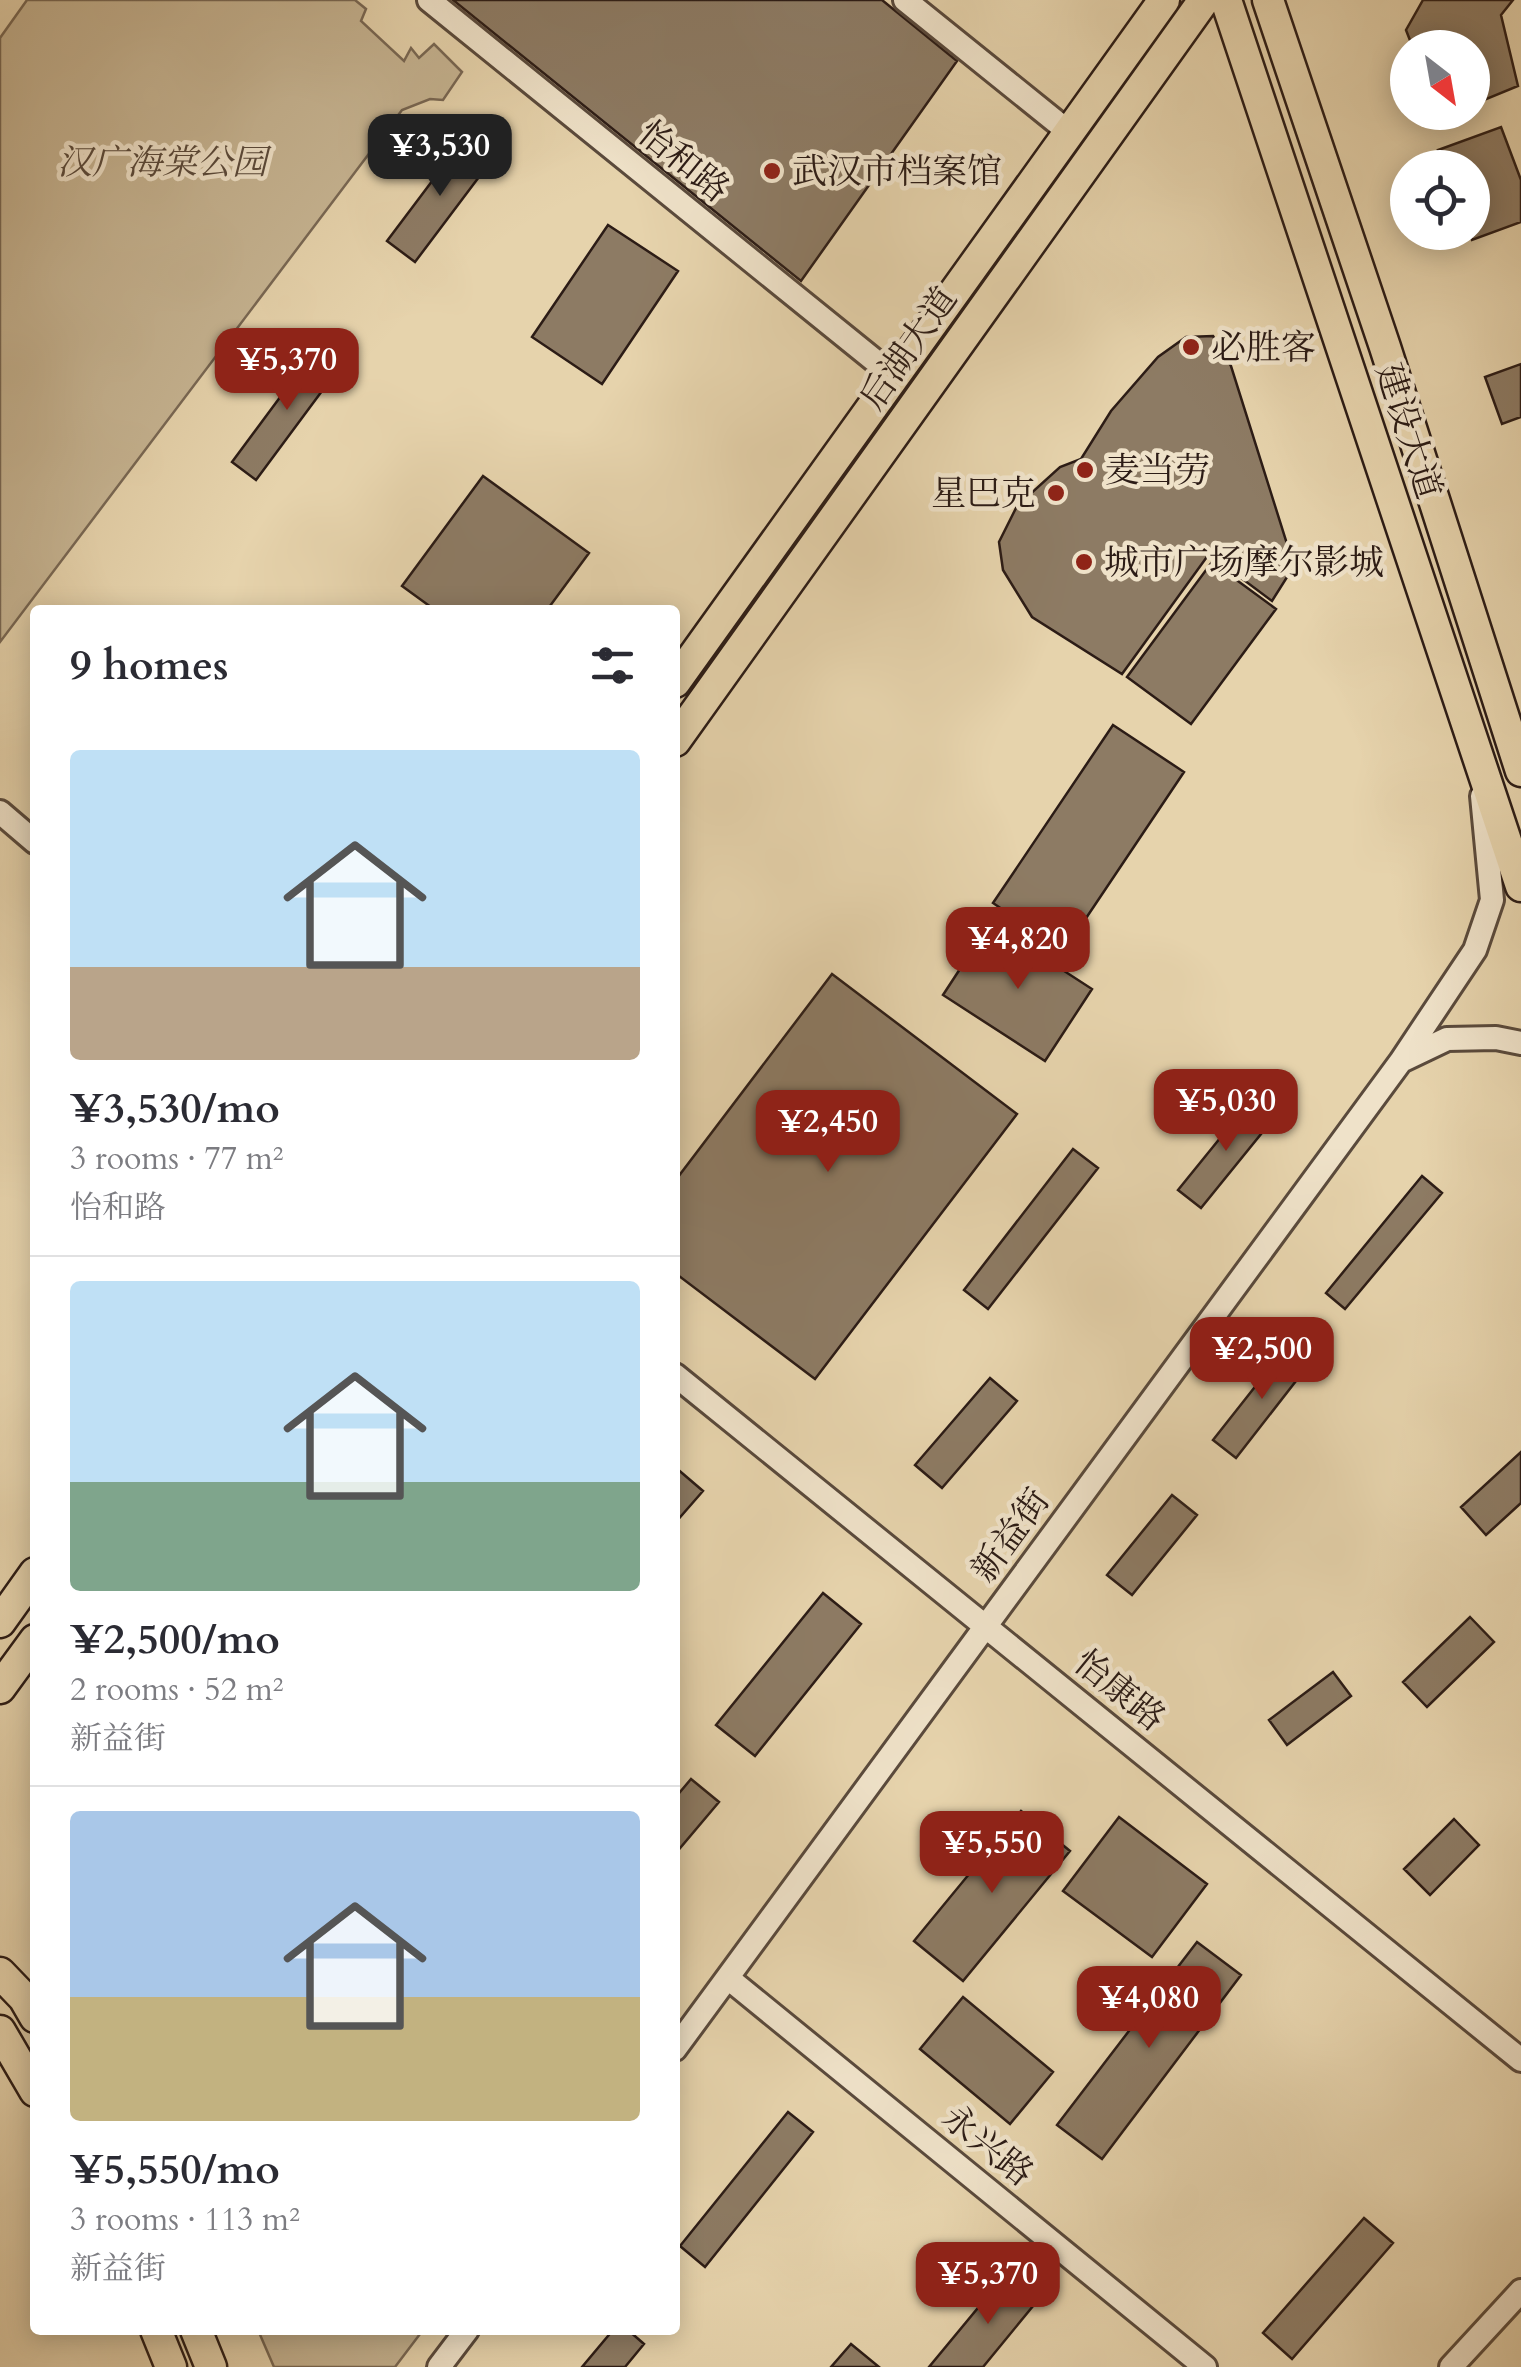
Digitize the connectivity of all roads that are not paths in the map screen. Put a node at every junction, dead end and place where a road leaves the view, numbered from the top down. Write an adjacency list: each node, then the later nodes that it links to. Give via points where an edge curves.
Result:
1 (429, 0): 8 (street, 怡和路)
2 (905, 0): 7 (street)
3 (1164, 0): 7 (main road, 后湖大道)
4 (1204, 0): 10 (main road, 后湖大道)
5 (1226, 0): 11 (main road, 建设大道)
6 (1268, 0): 12 (main road, 建设大道)
7 (1070, 133): 8 (main road, 后湖大道)
8 (895, 376): 9 (main road, 后湖大道)
9 (680, 675)
10 (680, 735)
11 (1480, 762): 15 (main road, 建设大道); 17 (street, 新益街, via 1492,900 1475,950)
12 (1521, 772)
13 (0, 812): 14 (street)
14 (30, 838)
15 (1521, 886)
16 (1521, 1043): 17 (street, via 1447,1039)
17 (1401, 1061): 21 (street, 新益街)
18 (680, 1379): 21 (street, 怡康路)
19 (30, 1580): 20 (main road)
20 (0, 1622)
21 (986, 1627): 25 (street, 新益街); 29 (street, 怡康路)
22 (30, 1647): 23 (main road)
23 (0, 1688)
24 (0, 1972): 26 (main road)
25 (728, 1978): 28 (street, 新益街); 38 (street, 永兴路)
26 (30, 2008)
27 (0, 2030): 30 (main road)
28 (680, 2042)
29 (1521, 2060)
30 (30, 2082)
31 (1521, 2291): 39 (street)
32 (158, 2335): 36 (main road)
33 (198, 2335): 35 (main road)
34 (463, 2335): 37 (street)
35 (211, 2365)
36 (171, 2367)
37 (439, 2367)
38 (1205, 2367)
39 (1451, 2367)

